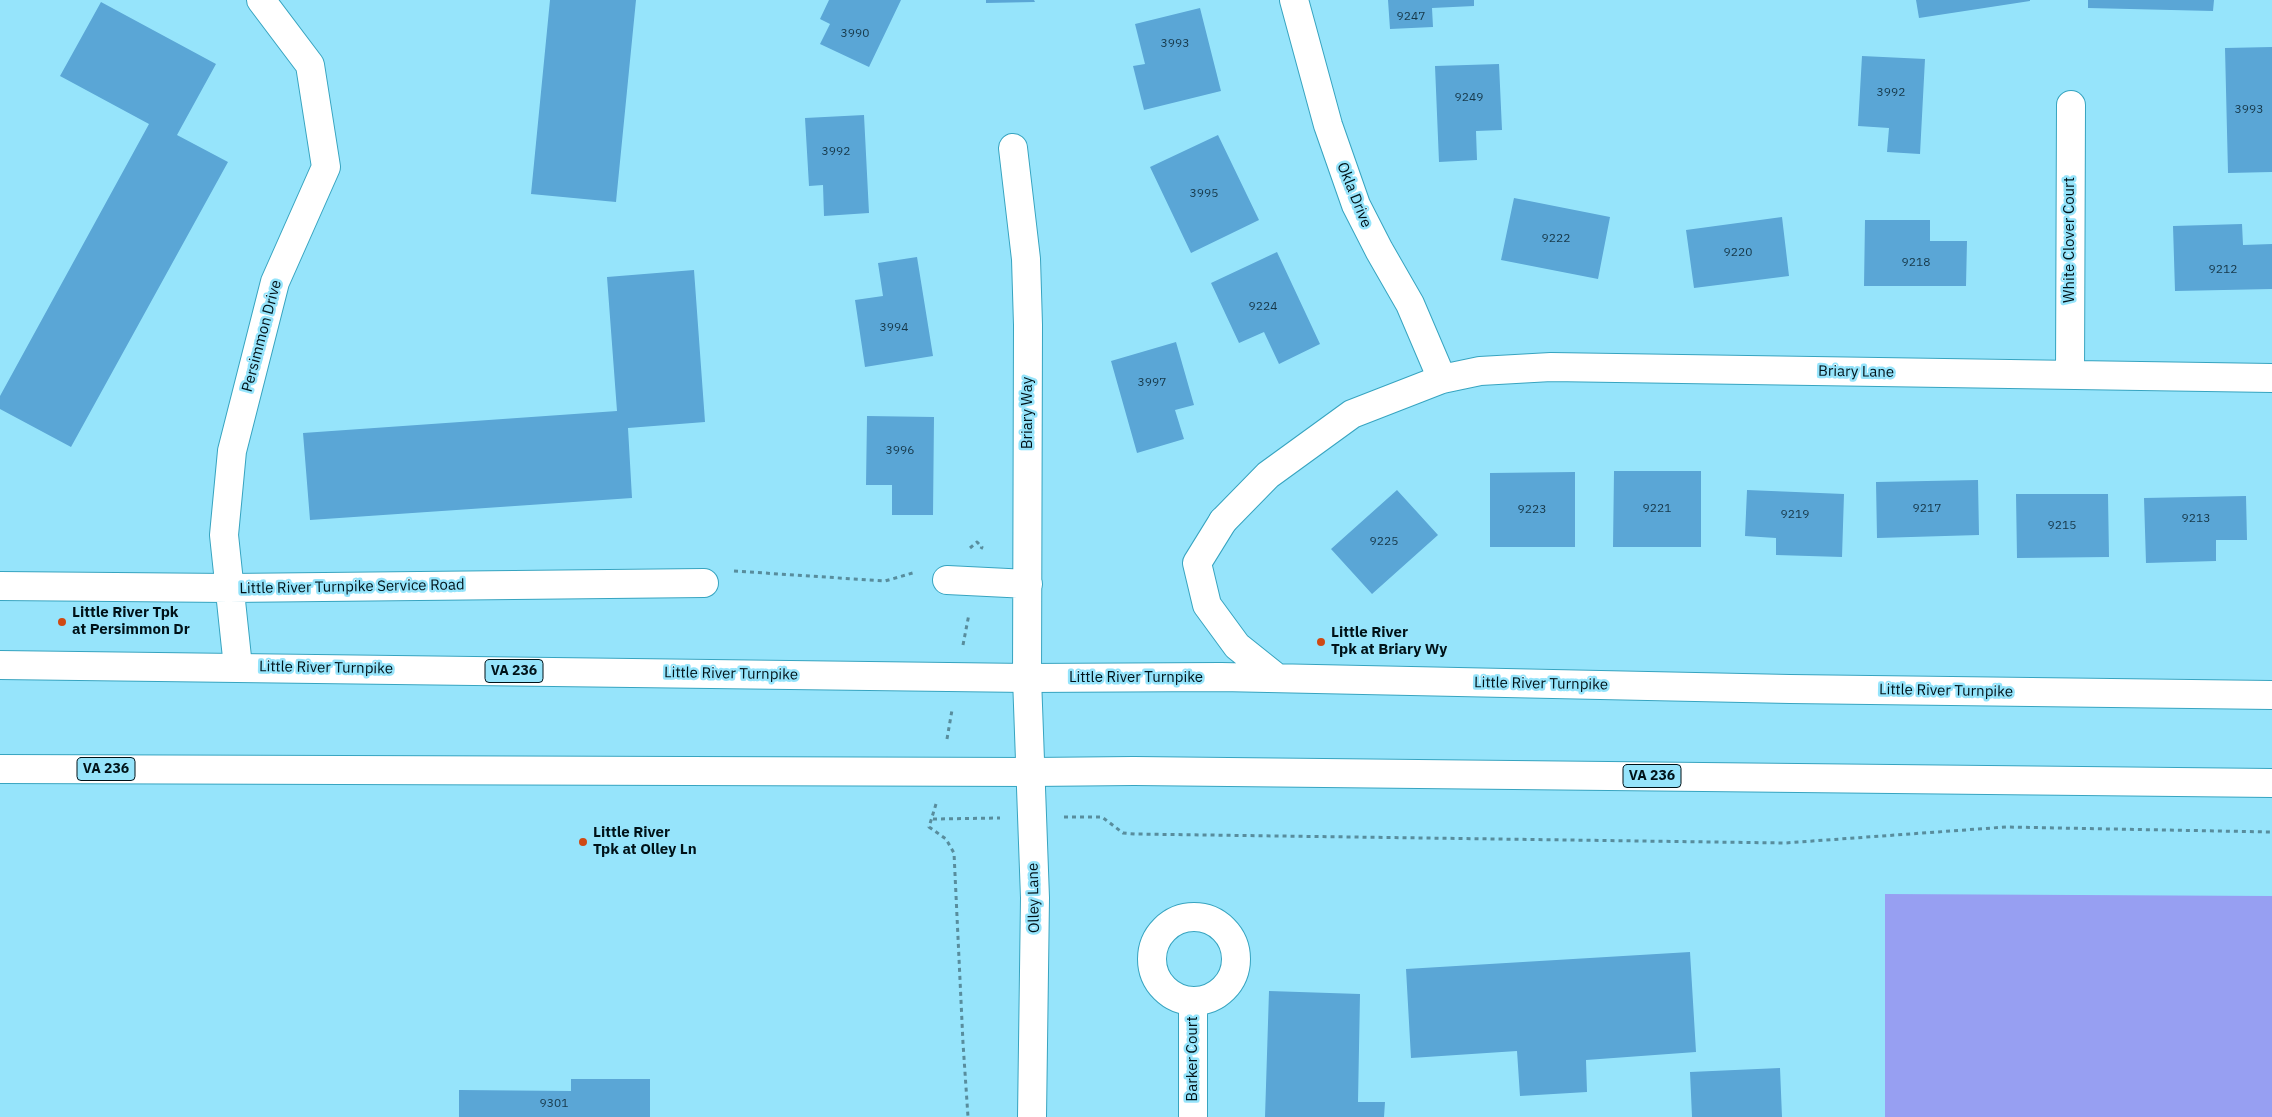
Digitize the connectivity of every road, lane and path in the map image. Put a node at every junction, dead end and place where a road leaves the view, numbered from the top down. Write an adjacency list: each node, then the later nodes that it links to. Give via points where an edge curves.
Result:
1 (261, 0): 15 (main road, Persimmon Drive, via 310,65 326,167 275,282 232,451 224,535)
2 (1294, 0): 7 (main road, Okla Drive, via 1328,125 1356,205 1410,304)
3 (2071, 105): 5 (main road, White Clover Court)
4 (1014, 148): 13 (main road, Briary Way, via 1026,260)
5 (2070, 375): 6 (main road, Briary Lane); 7 (main road, Briary Lane, via 1551,367 1480,371)
6 (2272, 378)
7 (1442, 379): 21 (main road, Briary Lane, via 1352,414 1268,475 1223,521 1197,563 1207,605 1237,646)
8 (982, 546): 9 (path, via 977,542)
9 (967, 550)
10 (920, 570): 12 (path, via 885,581 716,570)
11 (947, 580): 13 (main road)
12 (704, 583): 15 (main road, Little River Turnpike Service Road)
13 (1028, 584): 20 (main road, Briary Way)
14 (0, 586): 15 (main road, Little River Turnpike Service Road)
15 (229, 588): 18 (main road, Persimmon Drive)
16 (970, 607): 19 (path)
17 (0, 665): 18 (main road, Little River Turnpike / VA 236)
18 (238, 667): 19 (main road, Little River Turnpike / VA 236)
19 (958, 677): 20 (main road, Little River Turnpike / VA 236); 24 (path)
20 (1027, 678): 21 (main road, Little River Turnpike / VA 236); 25 (main road, Olley Lane)
21 (1276, 678): 22 (main road, Little River Turnpike / VA 236)
22 (2272, 695)
23 (0, 768): 24 (main road, VA 236)
24 (941, 772): 25 (main road, VA 236); 30 (path, via 929,827 946,839 954,853)
25 (1031, 772): 26 (main road, VA 236); 31 (main road, Olley Lane, via 1035,898)
26 (2272, 783)
27 (1102, 816): 28 (path, via 1129,834 1736,842 1826,841 2006,827)
28 (2272, 832)
29 (1193, 1001): 32 (main road, Barker Court)
30 (968, 1117)
31 (1032, 1117)
32 (1193, 1117)

